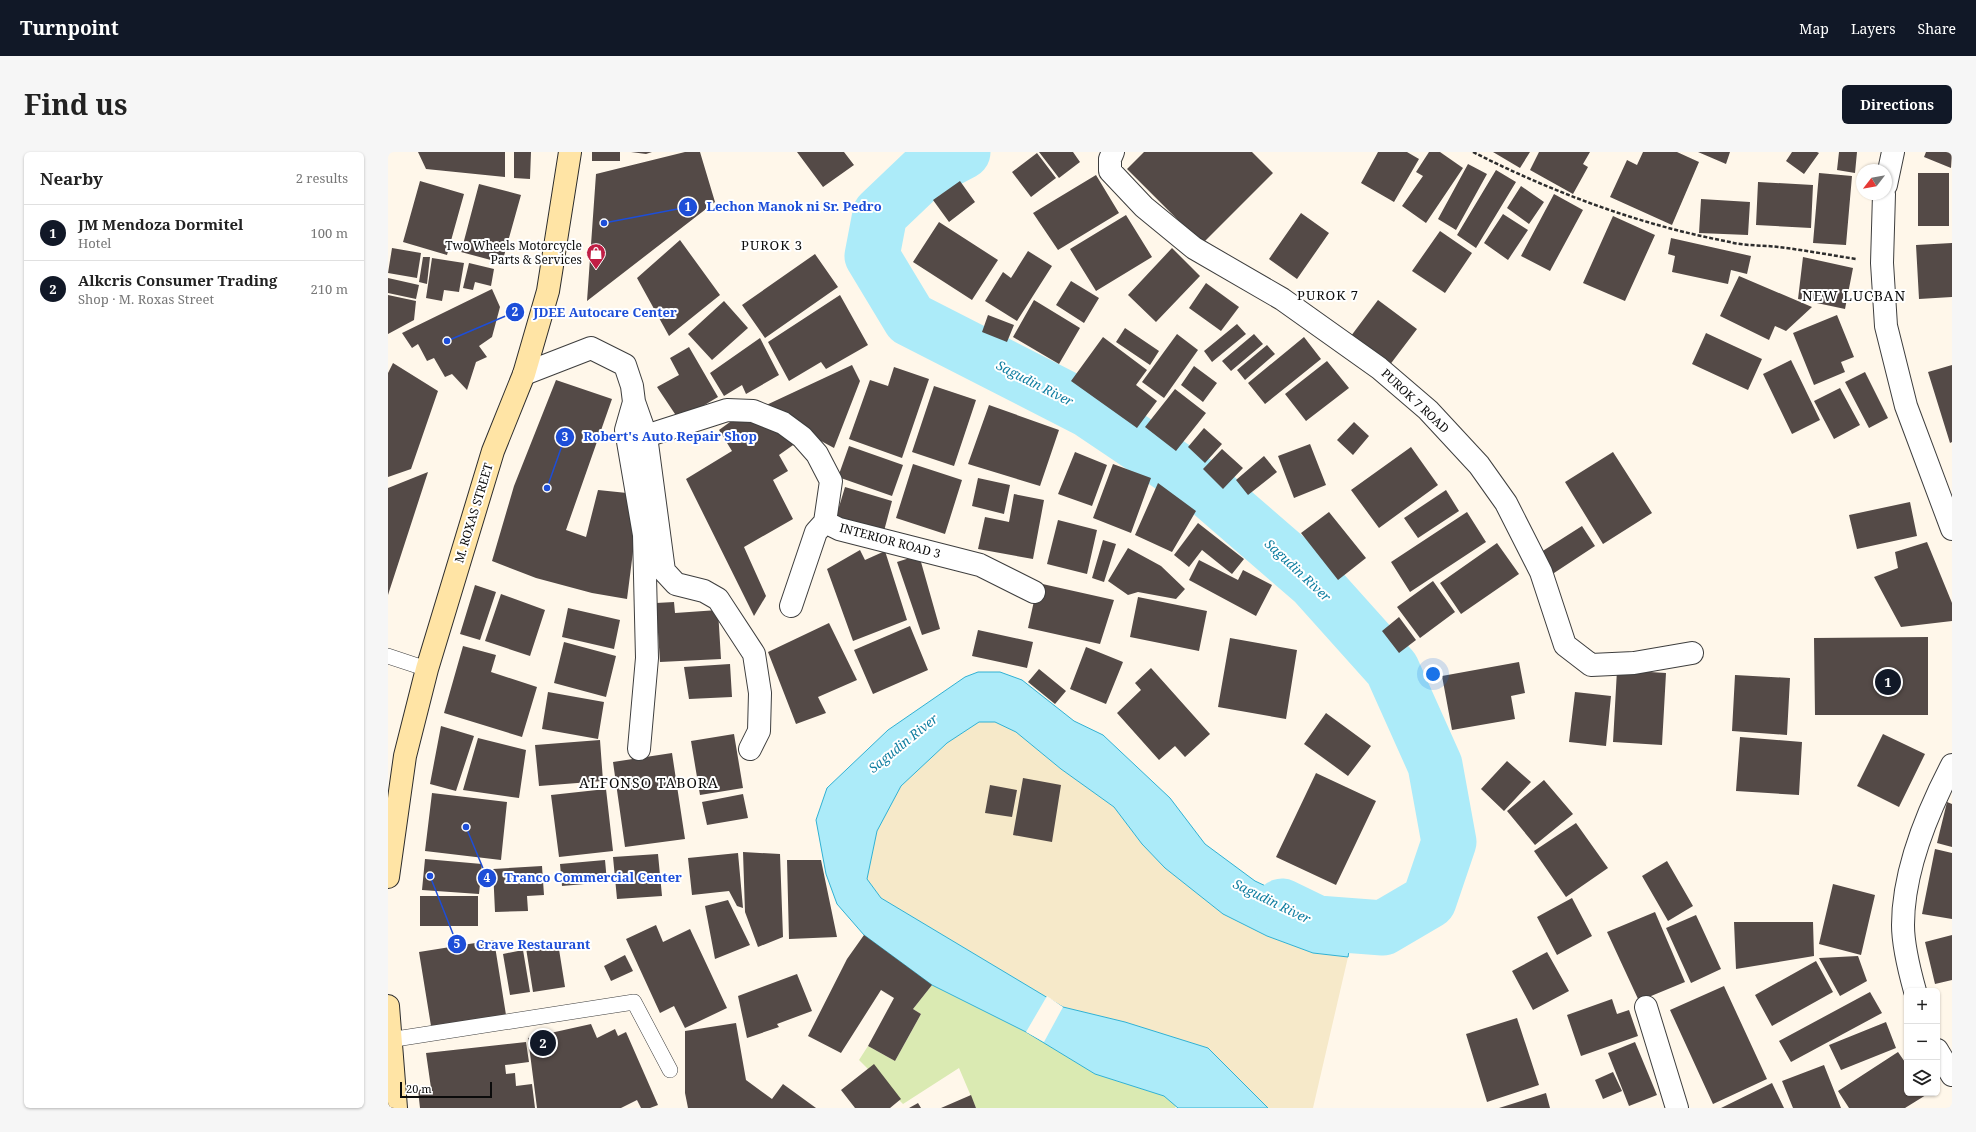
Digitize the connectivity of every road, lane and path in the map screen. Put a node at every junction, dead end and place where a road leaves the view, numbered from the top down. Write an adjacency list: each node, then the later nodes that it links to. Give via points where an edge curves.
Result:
1 (570, 152): 8 (main road, M. ROXAS STREET, via 548,291)
2 (1113, 152): 15 (street, PUROK 7 ROAD, via 1110,171 1144,207 1194,248 1282,299 1379,368 1428,410 1480,465 1506,503 1541,572 1565,645 1591,665 1634,663)
3 (1473, 152): 7 (path, via 1524,178 1645,222 1731,243 1779,247)
4 (1893, 152): 5 (street)
5 (1890, 164)
6 (1884, 200): 7 (street)
7 (1882, 263): 12 (street, via 1886,326 1895,366 1906,406)
8 (524, 374): 9 (street, via 591,348 625,365); 17 (main road, M. ROXAS STREET, via 493,451)
9 (634, 402): 10 (street); 19 (street, via 626,430 644,535 646,658)
10 (646, 436): 11 (street, INTERIOR ROAD 3, via 727,410 753,411 783,423 802,437 817,454 831,481); 18 (street, via 664,571 676,584 704,591 718,599 754,654 760,692 759,732)
11 (825, 522): 13 (street, INTERIOR ROAD 3, via 839,529 980,565); 14 (street, via 816,532)
12 (1952, 529)
13 (1034, 592)
14 (791, 606)
15 (1692, 653)
16 (388, 656): 17 (lane)
17 (427, 669): 21 (main road, M. ROXAS STREET, via 405,756)
18 (750, 748)
19 (639, 749)
20 (1952, 765): 22 (street, via 1932,804 1906,886 1903,926)
21 (388, 877)
22 (1914, 988)
23 (388, 1006): 25 (main road)
24 (1646, 1007): 30 (street)
25 (389, 1040): 27 (lane, via 634,1002); 29 (main road)
26 (1940, 1055): 28 (street)
27 (670, 1070)
28 (1952, 1075)
29 (396, 1108)
30 (1677, 1108)

